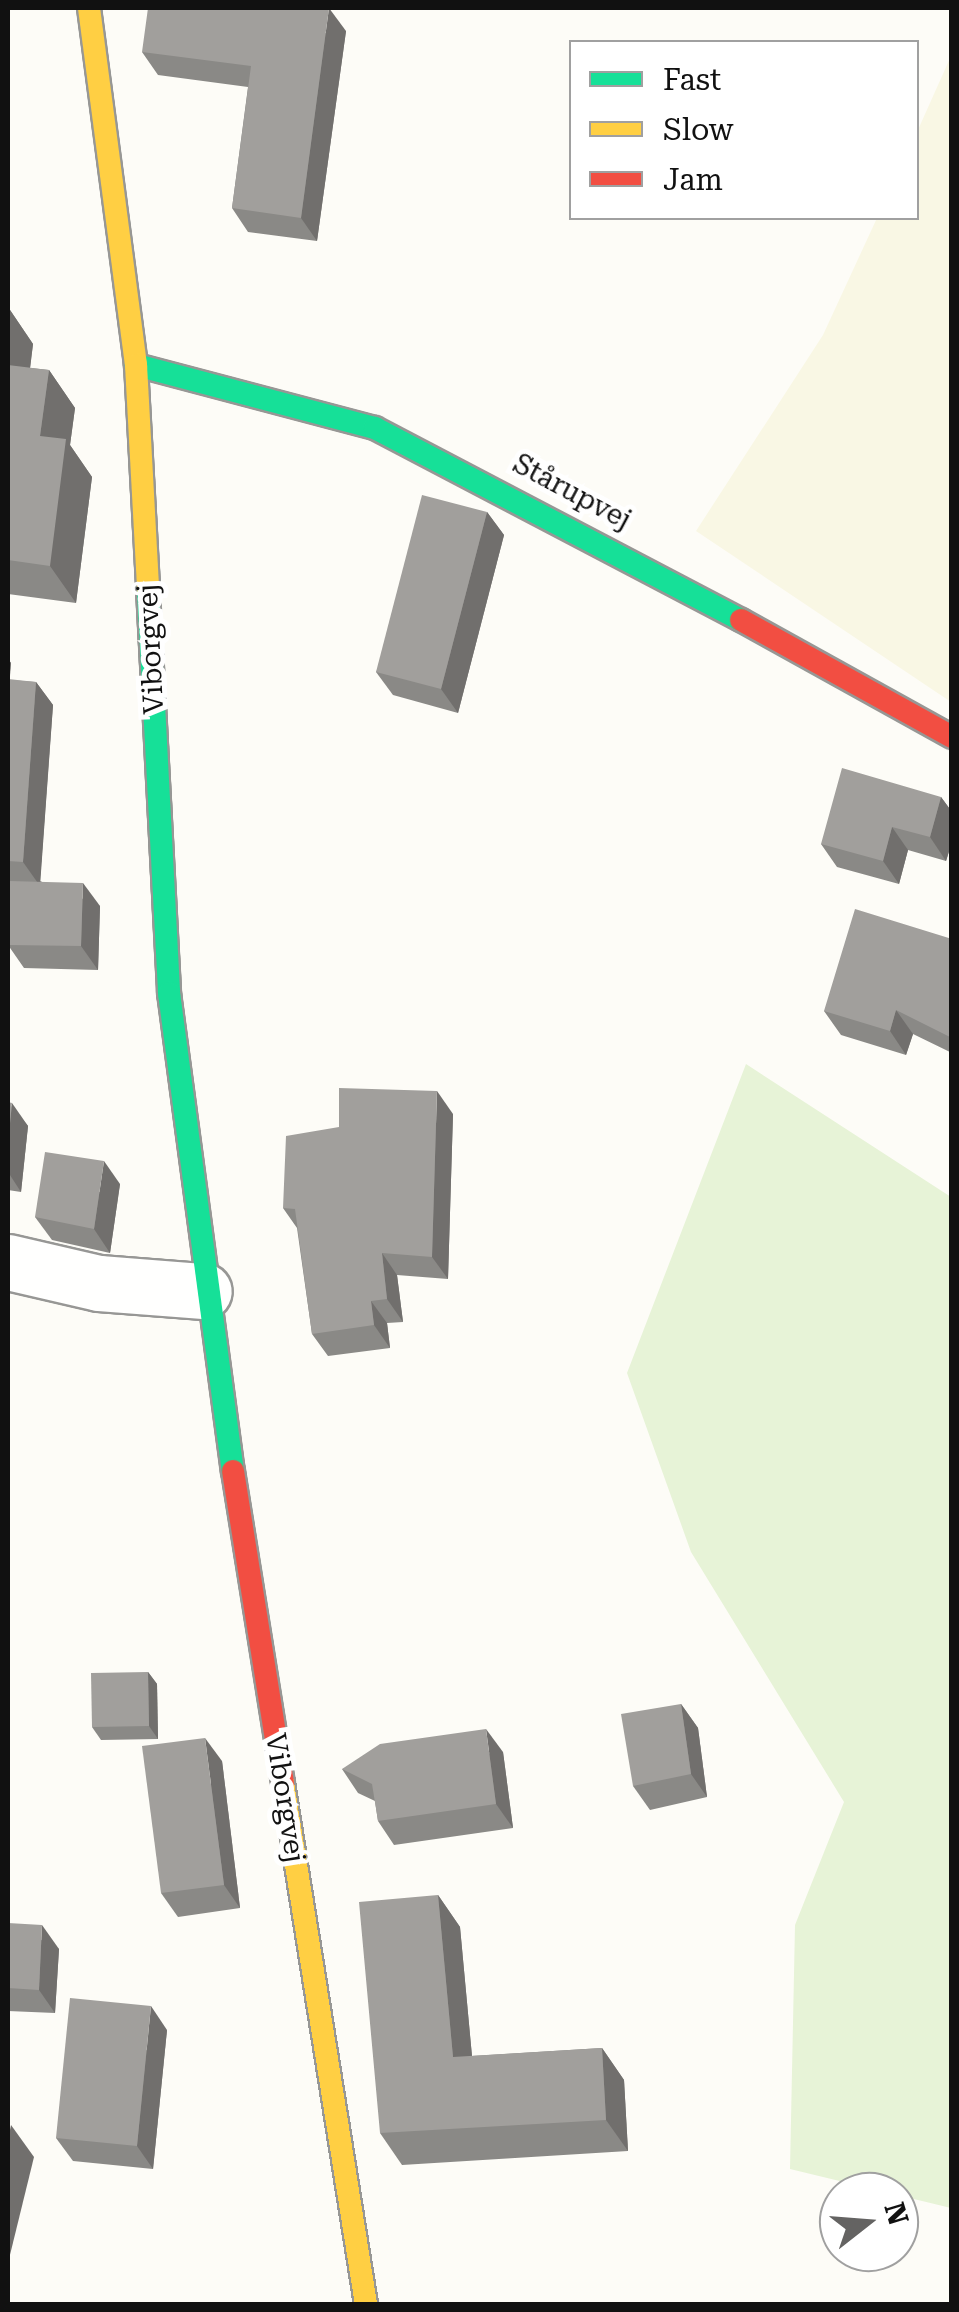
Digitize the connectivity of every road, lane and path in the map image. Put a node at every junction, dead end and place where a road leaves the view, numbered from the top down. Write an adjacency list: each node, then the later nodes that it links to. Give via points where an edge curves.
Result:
1 (89, 8): 2 (street, Viborgvej)
2 (136, 365): 3 (street, Stårupvej, via 374,428 504,488); 5 (street, Viborgvej, via 169,993)
3 (952, 737)
4 (8, 1262): 5 (street, via 99,1283)
5 (204, 1291): 6 (street, Viborgvej)
6 (366, 2304)

